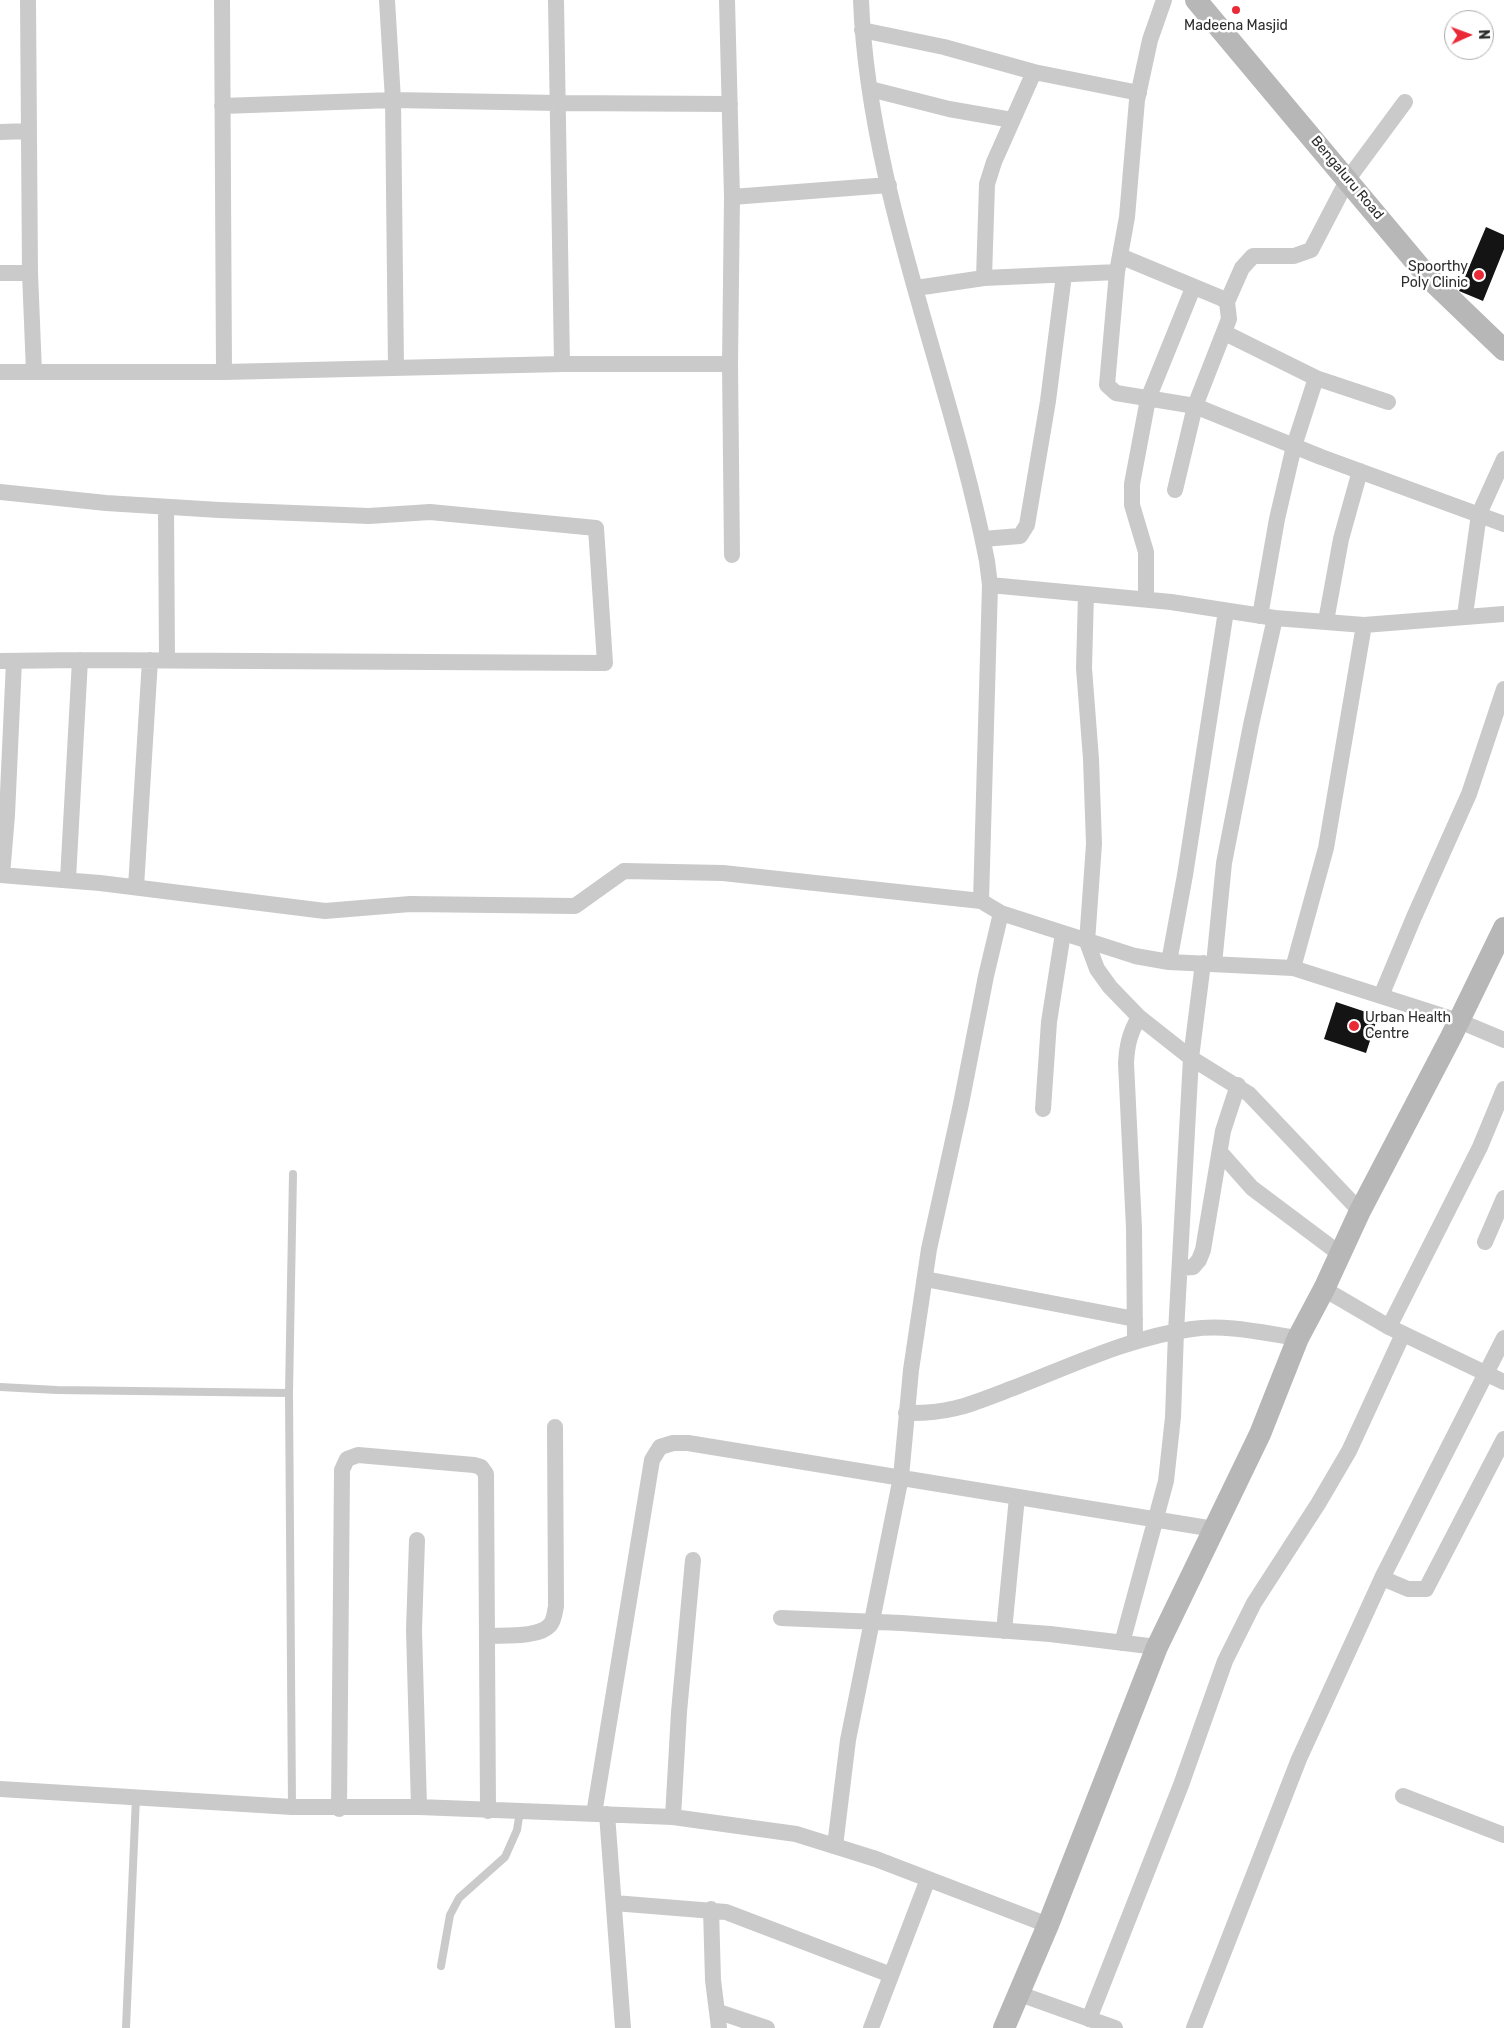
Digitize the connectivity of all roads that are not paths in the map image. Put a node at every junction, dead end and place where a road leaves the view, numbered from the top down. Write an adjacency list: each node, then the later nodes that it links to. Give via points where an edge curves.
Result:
1 (28, 0): 19 (street)
2 (222, 0): 17 (street)
3 (387, 0): 13 (street)
4 (556, 0): 15 (street)
5 (727, 0): 16 (street)
6 (861, 0): 9 (street)
7 (1164, 0): 12 (street, via 1150,40)
8 (1196, 0): 21 (street, Bengaluru Road)
9 (862, 30): 10 (street); 11 (street)
10 (1034, 72): 12 (street); 18 (street)
11 (870, 89): 18 (street, via 948,109); 22 (street)
12 (1139, 93): 24 (street)
13 (393, 100): 15 (street); 17 (street); 36 (street)
14 (1405, 102): 21 (street)
15 (558, 104): 16 (street); 34 (street)
16 (730, 104): 23 (street)
17 (222, 106): 39 (street)
18 (1012, 120): 28 (street, via 988,184)
19 (29, 131): 20 (street); 26 (street)
20 (0, 132)
21 (1348, 179): 31 (street, via 1311,250 1294,256 1253,256 1242,268); 33 (street, Bengaluru Road, via 1429,278)
22 (889, 185): 23 (street); 29 (street)
23 (732, 197): 35 (street)
24 (1119, 264): 27 (street); 30 (street); 41 (street, via 1106,385 1116,393)
25 (0, 273): 26 (street)
26 (30, 273): 38 (street)
27 (1064, 274): 28 (street); 52 (street, via 1048,401 1027,526 1020,536)
28 (984, 278): 29 (street)
29 (916, 288): 52 (street)
30 (1193, 288): 31 (street); 41 (street)
31 (1226, 302): 32 (street, via 1229,318)
32 (1225, 333): 40 (street); 43 (street)
33 (1504, 350)
34 (562, 364): 35 (street); 36 (street)
35 (730, 364): 53 (street)
36 (396, 368): 39 (street)
37 (0, 372): 38 (street)
38 (34, 372): 39 (street)
39 (224, 372)
40 (1316, 378): 42 (street); 44 (street)
41 (1148, 398): 43 (street); 56 (street, via 1132,484 1132,505 1146,552)
42 (1388, 402)
43 (1195, 406): 44 (street); 47 (street)
44 (1294, 446): 46 (street); 60 (street, via 1277,520)
45 (1504, 458): 50 (street)
46 (1360, 471): 50 (street); 61 (street, via 1341,539)
47 (1175, 490)
48 (0, 492): 49 (street)
49 (166, 507): 65 (street); 65 (street, via 369,516 430,512 596,528 605,663)
50 (1479, 514): 51 (street); 59 (street)
51 (1504, 524)
52 (983, 539): 54 (street)
53 (732, 555)
54 (990, 585): 55 (street); 72 (street)
55 (1086, 594): 56 (street); 76 (street, via 1084,668 1094,844)
56 (1146, 599): 57 (street)
57 (1226, 611): 60 (street); 77 (street)
58 (1504, 614): 59 (street)
59 (1465, 615): 62 (street)
60 (1267, 617): 61 (street); 78 (street)
61 (1326, 621): 62 (street)
62 (1364, 625): 79 (street, via 1326,848)
63 (80, 660): 64 (street); 66 (street); 70 (street)
64 (150, 660): 65 (street); 71 (street)
65 (167, 660)
66 (7, 661): 68 (street)
67 (1504, 689): 80 (street, via 1469,794)
68 (4, 815): 69 (street)
69 (1, 875): 70 (street)
70 (68, 880): 71 (street)
71 (136, 887): 72 (street, via 325,911 410,904 575,906 624,871 723,873)
72 (981, 901): 73 (street)
73 (1001, 913): 75 (street); 95 (street)
74 (1504, 928): 82 (street)
75 (1063, 933): 76 (street); 87 (street, via 1049,1022)
76 (1087, 942): 77 (street); 81 (street, via 1097,969)
77 (1169, 962): 78 (street)
78 (1208, 964): 79 (street); 84 (street)
79 (1293, 968): 80 (street)
80 (1381, 996): 82 (street)
81 (1140, 1017): 84 (street); 97 (street, via 1128,1038 1126,1063)
82 (1459, 1021): 83 (street); 91 (street)
83 (1504, 1040)
84 (1192, 1058): 85 (street); 94 (street)
85 (1238, 1085): 88 (street, via 1223,1131); 91 (street)
86 (1504, 1089): 98 (street)
87 (1043, 1109)
88 (1220, 1152): 93 (street, via 1252,1188); 94 (street, via 1201,1255 1192,1267)
89 (293, 1174): 106 (lane)
90 (1504, 1198): 92 (street)
91 (1360, 1210): 93 (street)
92 (1485, 1242)
93 (1340, 1254): 96 (street)
94 (1180, 1268): 99 (street)
95 (924, 1279): 97 (street); 107 (street)
96 (1324, 1289): 98 (street); 100 (street)
97 (1135, 1319): 102 (street)
98 (1396, 1330): 103 (street); 142 (street, via 1349,1451 1254,1603 1225,1662 1181,1785)
99 (1176, 1332): 100 (street, via 1194,1328 1233,1328); 102 (street); 112 (street, via 1173,1417 1166,1481)
100 (1298, 1338): 113 (street, via 1260,1434)
101 (1504, 1338): 103 (street)
102 (1135, 1341): 107 (street, via 964,1408 933,1414)
103 (1484, 1373): 104 (street); 116 (street)
104 (1504, 1382)
105 (0, 1387): 106 (lane)
106 (289, 1393): 126 (lane)
107 (906, 1413): 110 (street)
108 (555, 1427): 120 (street, via 554,1615 550,1625 539,1632)
109 (1504, 1439): 116 (street, via 1426,1589 1408,1589)
110 (901, 1478): 111 (street); 118 (street); 131 (street, via 688,1443 660,1447 652,1460)
111 (1017, 1497): 112 (street); 119 (street)
112 (1154, 1519): 113 (street); 121 (street)
113 (1214, 1529): 122 (street)
114 (416, 1540): 127 (street, via 414,1630)
115 (693, 1560): 132 (street)
116 (1382, 1578): 150 (street, via 1298,1759)
117 (780, 1618): 118 (street)
118 (871, 1621): 119 (street); 134 (street, via 848,1740)
119 (1004, 1631): 121 (street)
120 (488, 1636): 128 (street, via 487,1486 486,1474 481,1467 358,1455 347,1459 342,1470 341,1498); 129 (street)
121 (1122, 1643): 122 (street)
122 (1157, 1647): 138 (street)
123 (0, 1789): 125 (street)
124 (1403, 1796): 133 (street)
125 (136, 1797): 126 (street); 144 (lane)
126 (292, 1807): 128 (street)
127 (419, 1807): 128 (street); 129 (street)
128 (339, 1809)
129 (488, 1811): 130 (street)
130 (520, 1811): 131 (street); 139 (lane, via 517,1830 505,1857 458,1898 450,1915)
131 (600, 1814): 132 (street); 136 (street)
132 (673, 1817): 134 (street, via 796,1834)
133 (1504, 1835)
134 (835, 1846): 135 (street)
135 (928, 1879): 138 (street); 140 (street)
136 (614, 1903): 137 (street); 145 (street)
137 (711, 1910): 140 (street, via 726,1912); 143 (street, via 713,1980)
138 (1048, 1924): 141 (street)
139 (441, 1966)
140 (891, 1975): 147 (street)
141 (1017, 1993): 142 (street); 148 (street)
142 (1089, 2019): 149 (street)
143 (719, 2020): 146 (street)
144 (126, 2028)
145 (623, 2028)
146 (767, 2028)
147 (871, 2028)
148 (1004, 2028)
149 (1114, 2028)
150 (1194, 2028)

